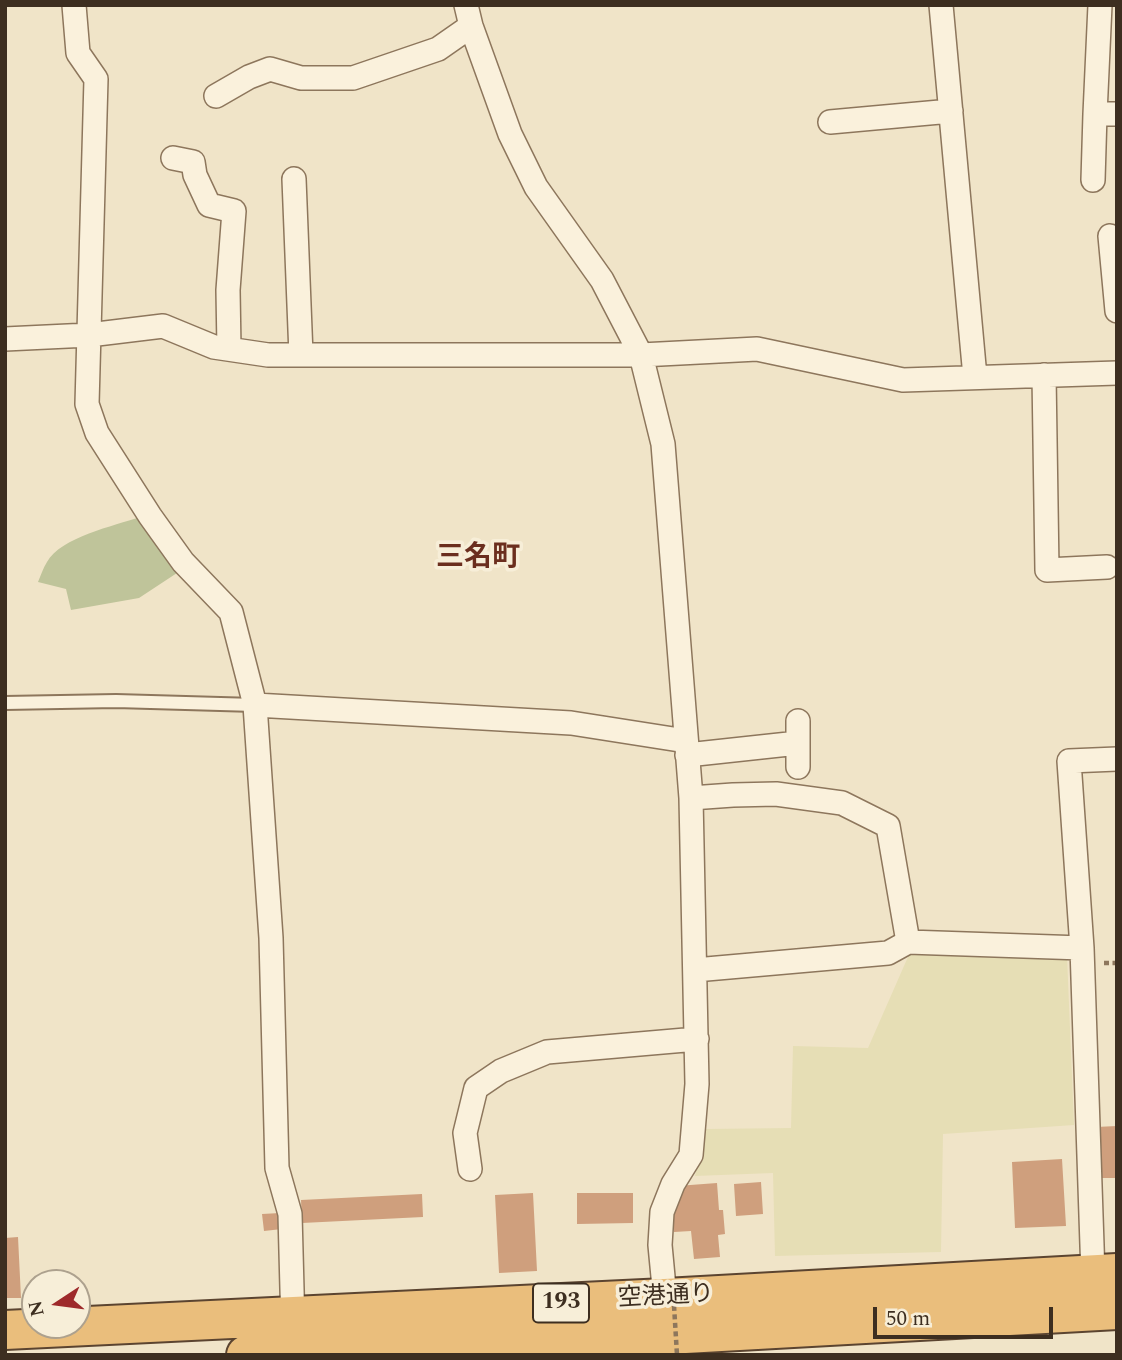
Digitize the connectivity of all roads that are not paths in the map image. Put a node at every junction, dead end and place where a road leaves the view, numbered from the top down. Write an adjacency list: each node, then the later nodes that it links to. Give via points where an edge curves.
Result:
1 (74, 5): 14 (street, via 78,53 96,79)
2 (941, 5): 6 (street)
3 (1100, 5): 7 (street)
4 (468, 16): 5 (street, via 438,48 352,78 301,78 270,69); 18 (street, via 510,134 536,187 602,280)
5 (216, 96)
6 (951, 111): 8 (street); 21 (street)
7 (1106, 114): 11 (street)
8 (830, 122)
9 (173, 158): 16 (street, via 193,162 209,205 234,211)
10 (294, 178): 17 (street)
11 (1093, 180)
12 (1110, 236): 13 (street)
13 (1117, 311)
14 (89, 335): 15 (street); 16 (street, via 163,326); 24 (street, via 87,404 97,433 183,562 231,612)
15 (5, 339)
16 (229, 349): 17 (street)
17 (301, 355): 18 (street)
18 (641, 355): 21 (street, via 757,349 903,380); 25 (street, via 663,444)
19 (1117, 373): 20 (street)
20 (1044, 375): 21 (street); 22 (street, via 1048,570)
21 (975, 377)
22 (1107, 568)
23 (5, 703): 24 (lane)
24 (255, 705): 25 (street, via 570,723); 38 (street, via 271,938 277,1168 290,1214)
25 (687, 748): 27 (street, via 798,732); 28 (street)
26 (1117, 759): 30 (street, via 1069,761)
27 (798, 767)
28 (691, 799): 29 (street, via 776,794 842,803 888,826); 31 (street)
29 (908, 942): 30 (street); 31 (street, via 888,953)
30 (1082, 948): 34 (street)
31 (695, 970): 32 (street)
32 (696, 1039): 33 (street, via 547,1052 501,1071 475,1088 465,1133); 35 (street, via 691,1155 662,1212 660,1245)
33 (470, 1169)
34 (1105, 1274): 35 (highway, 空港通り / 193)
35 (669, 1293): 38 (highway, 空港通り / 193); 39 (street)
36 (1117, 1310): 39 (highway, 空港通り / 193)
37 (5, 1330): 38 (highway, 空港通り / 193)
38 (294, 1341): 39 (highway, 空港通り / 193); 40 (highway, 空港通り / 193)
39 (670, 1348)
40 (246, 1355)

